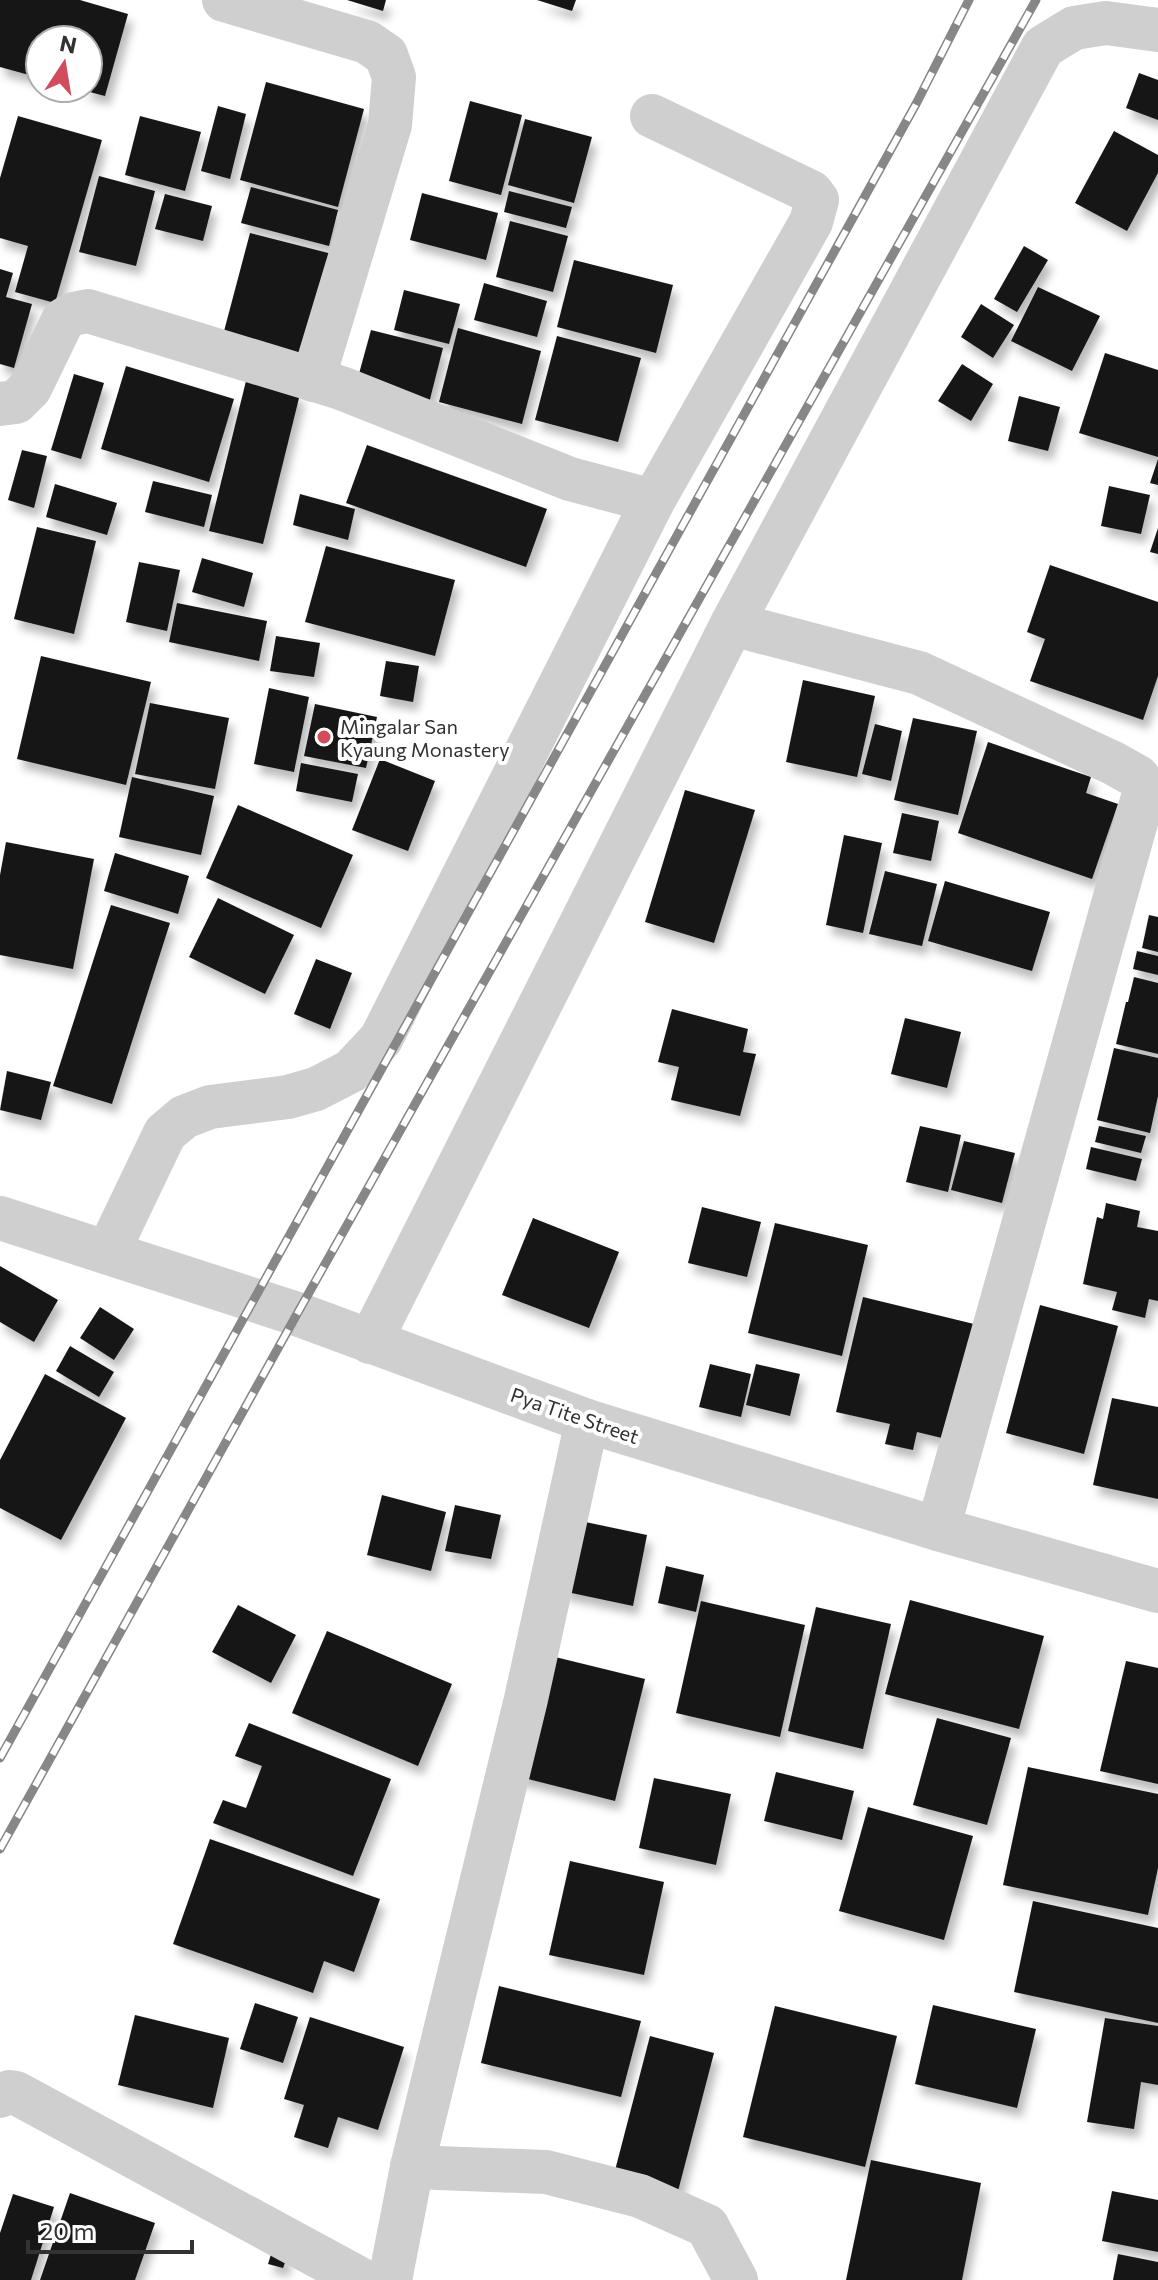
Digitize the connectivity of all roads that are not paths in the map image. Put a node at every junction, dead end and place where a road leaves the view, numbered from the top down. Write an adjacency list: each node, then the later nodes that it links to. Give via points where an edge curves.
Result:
1 (224, 0): 4 (street, via 367,42 386,55 394,77 390,125)
2 (1158, 30): 7 (street, via 1106,23 1074,28 1043,47)
3 (652, 116): 6 (street, via 797,183 817,200 811,222)
4 (313, 380): 5 (street, via 88,311 63,320 30,388 16,402); 6 (street, via 570,479)
5 (0, 404)
6 (653, 501): 10 (street, via 381,1039 351,1071 316,1089 210,1107 184,1117 165,1133)
7 (732, 624): 8 (street, via 919,673 1138,777); 11 (street)
8 (1152, 771): 13 (street)
9 (0, 1218): 10 (street, Pya Tite Street)
10 (108, 1252): 11 (street, Pya Tite Street)
11 (370, 1342): 12 (street, Pya Tite Street)
12 (587, 1421): 13 (street, Pya Tite Street); 16 (street, via 526,1699)
13 (938, 1529): 14 (street, Pya Tite Street)
14 (1158, 1591)
15 (0, 2096): 17 (street, via 16,2093)
16 (412, 2167): 18 (street); 19 (street, via 546,2172 640,2196 707,2226)
17 (362, 2280)
18 (390, 2280)
19 (736, 2280)

